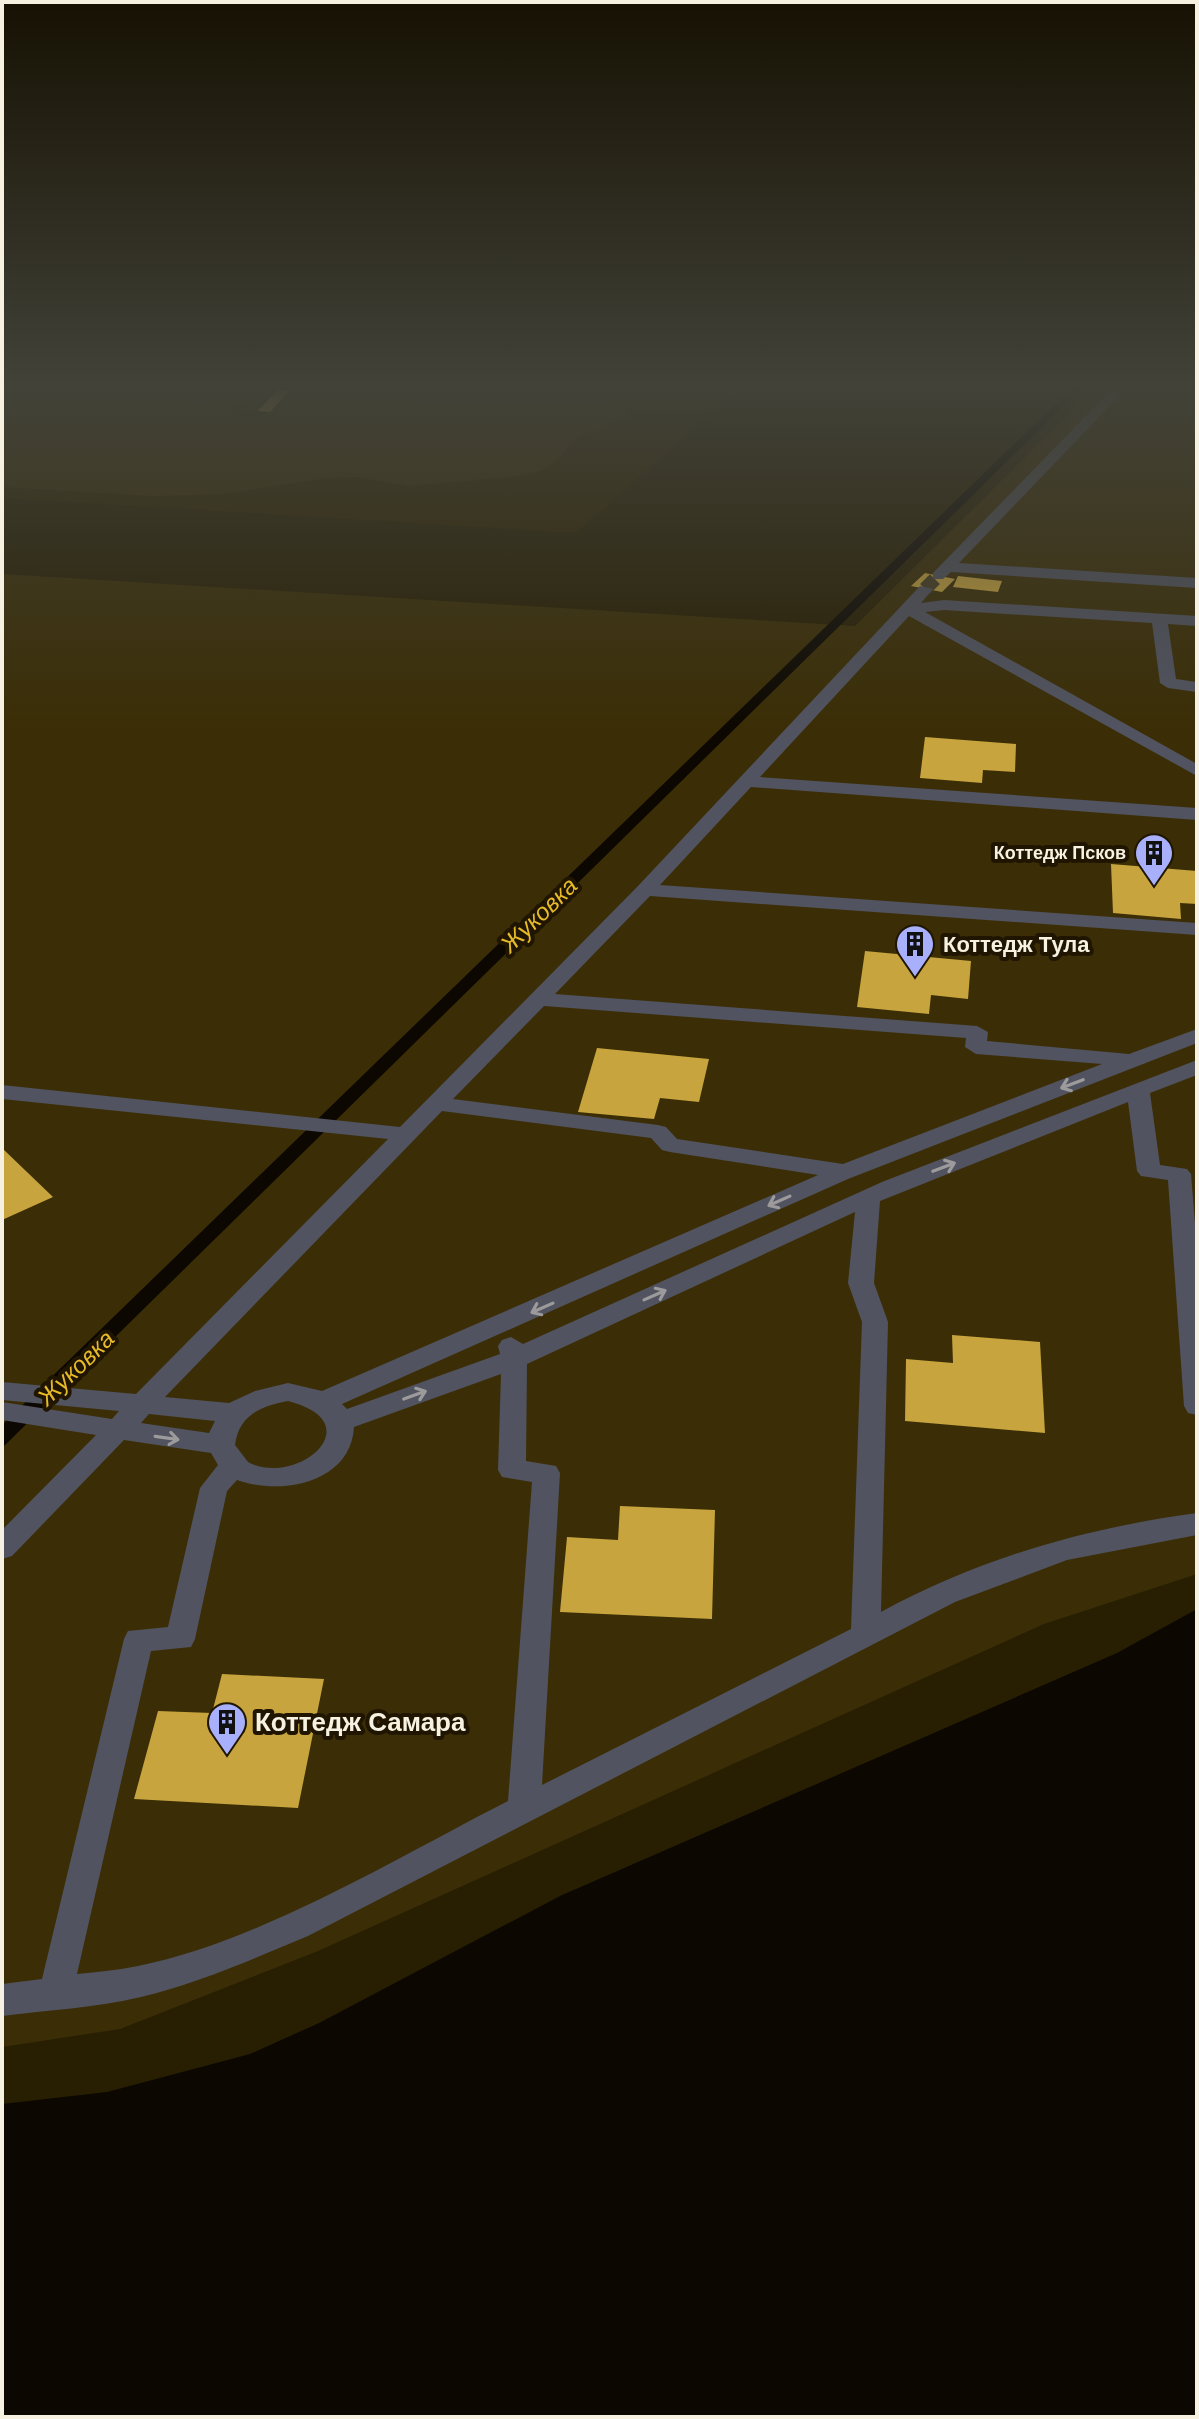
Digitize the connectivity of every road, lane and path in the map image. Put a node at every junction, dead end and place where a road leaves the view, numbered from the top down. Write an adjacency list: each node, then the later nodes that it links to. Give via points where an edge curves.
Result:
1 (1010, 502): 2 (lane, via 943,571)
2 (1197, 583)
3 (925, 589): 4 (lane)
4 (908, 609): 5 (lane, via 944,605); 8 (lane); 9 (lane)
5 (1159, 618): 6 (lane); 7 (lane, via 1168,683)
6 (1197, 621)
7 (1197, 687)
8 (1197, 771)
9 (747, 781): 10 (lane); 11 (lane)
10 (1197, 814)
11 (645, 890): 12 (lane); 13 (lane)
12 (1197, 929)
13 (538, 999): 15 (lane, via 977,1032 976,1047); 20 (lane)
14 (1197, 1035): 15 (lane)
15 (1135, 1061): 17 (lane); 22 (lane, one-way to 22)
16 (1197, 1067): 17 (lane)
17 (1165, 1081): 18 (lane)
18 (1138, 1091): 23 (lane, one-way to 18); 28 (lane, via 1149,1171 1179,1174)
19 (2, 1092): 21 (lane)
20 (437, 1104): 21 (lane); 22 (lane, via 658,1132 670,1145)
21 (404, 1134): 27 (lane)
22 (846, 1171): 23 (lane); 24 (lane, one-way to 24)
23 (879, 1193): 25 (lane, one-way to 23); 37 (lane, via 861,1283 875,1322)
24 (506, 1324): 25 (lane); 31 (lane)
25 (514, 1359): 31 (lane, one-way to 25); 38 (lane, via 512,1470 546,1473)
26 (2, 1391): 29 (lane)
27 (146, 1403): 29 (lane); 32 (lane); 33 (lane)
28 (1197, 1406)
29 (75, 1409): 30 (lane); 33 (lane)
30 (2, 1411)
31 (333, 1411): 32 (lane, via 288,1392 258,1398); 34 (lane, via 343,1435 337,1450 309,1472 268,1479)
32 (234, 1413): 34 (lane, via 225,1423)
33 (114, 1431): 34 (lane, one-way to 34); 36 (lane)
34 (227, 1456): 39 (lane, via 214,1488 180,1639 139,1639)
35 (1197, 1524): 37 (lane, via 1131,1531 989,1572)
36 (2, 1548)
37 (866, 1635): 38 (lane)
38 (524, 1809): 39 (lane, via 296,1925 211,1961 139,1982)
39 (55, 1996): 40 (lane)
40 (2, 2000)

